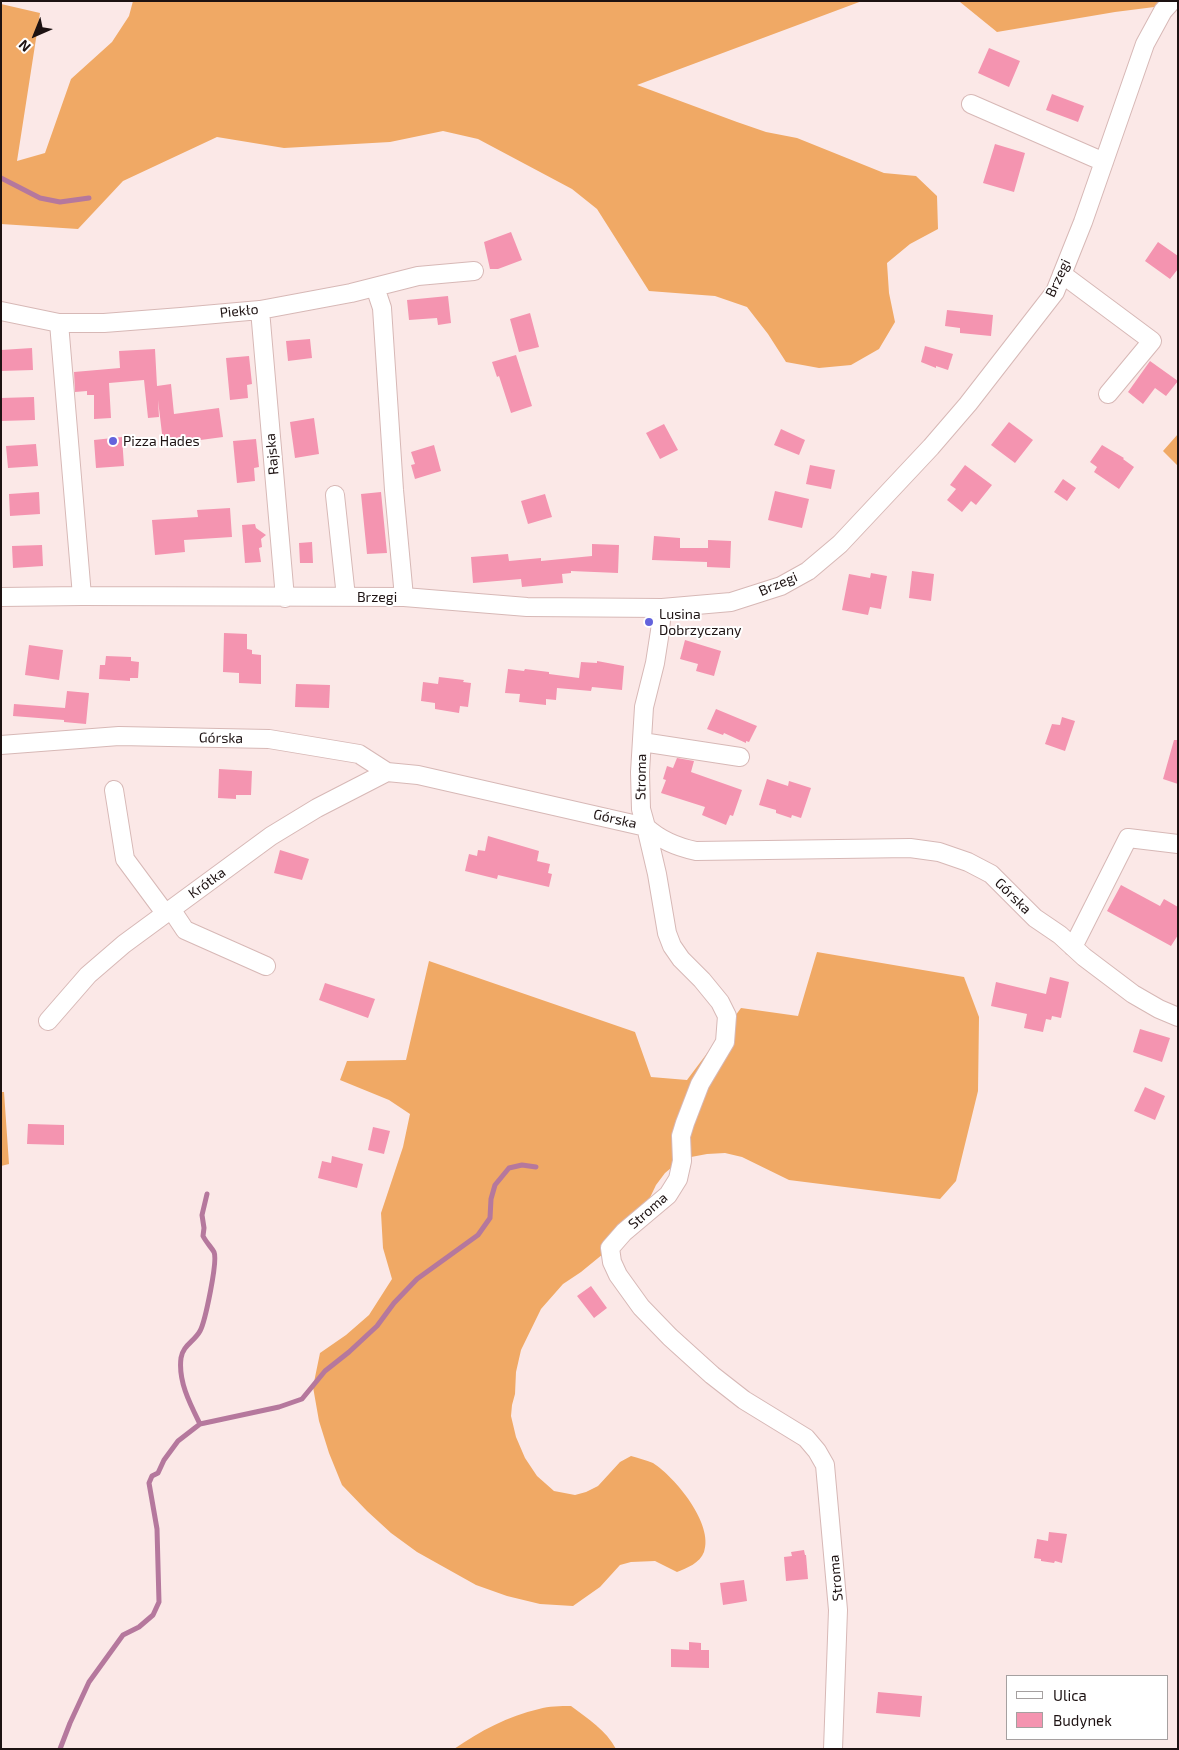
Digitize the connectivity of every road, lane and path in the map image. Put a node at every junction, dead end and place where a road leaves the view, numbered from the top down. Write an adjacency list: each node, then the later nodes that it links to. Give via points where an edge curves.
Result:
1 (1172, 1): 3 (street, Brzegi, via 1145,44)
2 (971, 104): 3 (street)
3 (1104, 162): 5 (street, Brzegi)
4 (474, 271): 6 (street, Piekło, via 418,276)
5 (1062, 274): 10 (street, via 1152,340); 17 (street, Brzegi, via 1055,292 968,404 834,550 782,586 730,602)
6 (375, 287): 7 (street, Piekło); 15 (street, via 382,308)
7 (260, 310): 9 (street, Piekło, via 104,323); 16 (street, Rajska)
8 (1, 311): 9 (street, Piekło)
9 (59, 323): 12 (street)
10 (1108, 394)
11 (335, 495): 14 (street)
12 (82, 596): 13 (street, Brzegi); 16 (street, Brzegi)
13 (1, 597)
14 (346, 597): 15 (street, Brzegi); 16 (street, Brzegi)
15 (404, 597): 17 (street, Brzegi, via 527,607)
16 (284, 598)
17 (662, 608): 18 (street, Stroma, via 656,655 644,707)
18 (642, 742): 20 (street); 23 (street, Stroma, via 641,809)
19 (1, 745): 21 (street, Górska, via 119,736 269,739 359,754)
20 (740, 757)
21 (388, 772): 23 (street, Górska, via 418,775); 25 (street, Krótka, via 325,803 271,836)
22 (114, 790): 25 (street, via 125,859)
23 (646, 827): 26 (street, Górska, via 680,848 696,851 910,848 939,852 991,874 1036,918); 30 (street, Stroma, via 666,933 681,959 720,1002 727,1016 725,1042 700,1084 685,1123 678,1179 668,1195 610,1248 612,1262 641,1306 670,1338 744,1400 806,1438 825,1465 838,1610)
24 (1178, 844): 26 (street, via 1128,838)
25 (168, 912): 27 (street, via 185,930); 29 (street, Krótka, via 88,975)
26 (1073, 947): 28 (street, Górska, via 1133,994)
27 (266, 966)
28 (1178, 1017)
29 (48, 1021)
30 (833, 1749)

